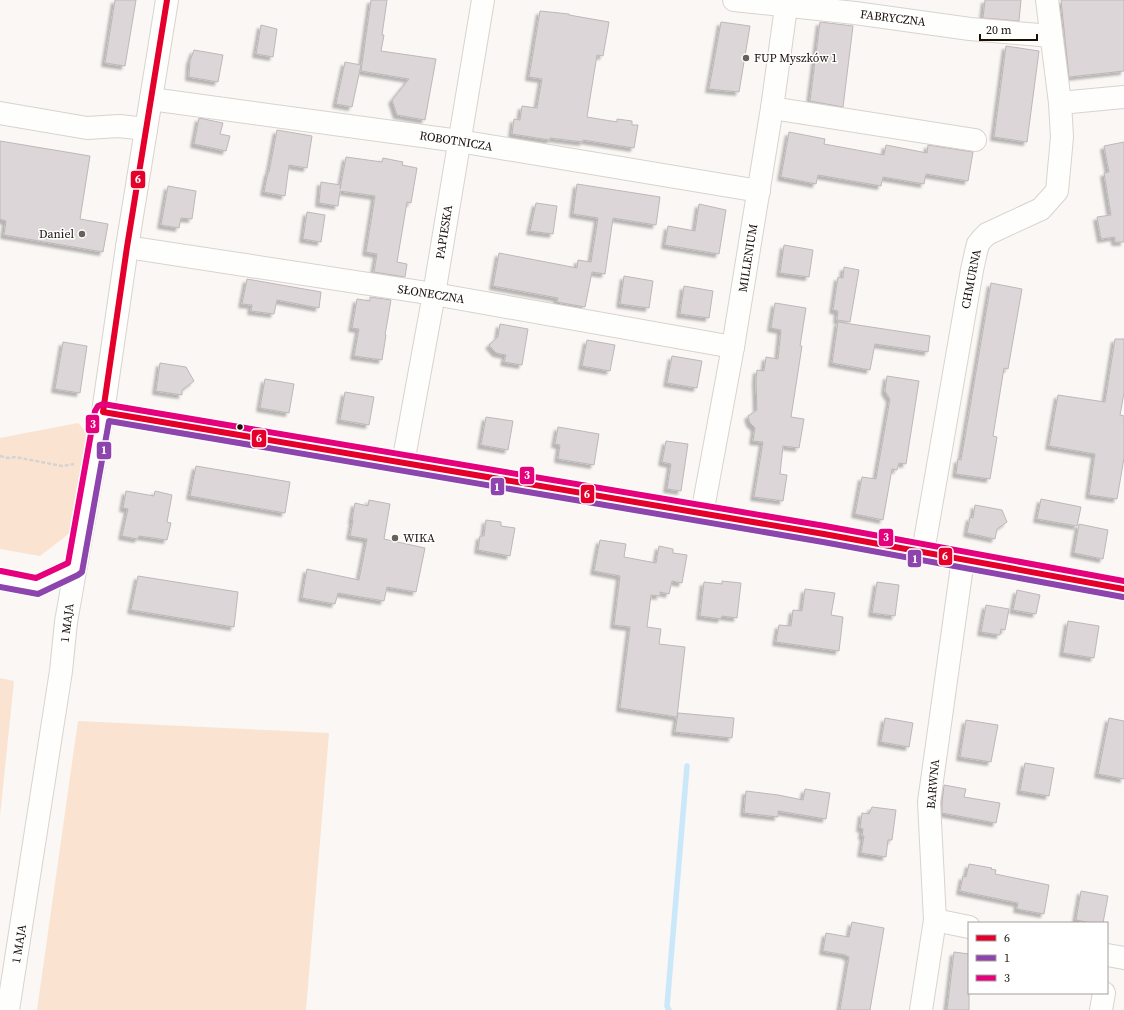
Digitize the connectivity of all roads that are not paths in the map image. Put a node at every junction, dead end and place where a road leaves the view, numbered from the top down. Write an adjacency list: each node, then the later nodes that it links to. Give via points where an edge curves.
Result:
1 (167, 0): 8 (street, 1 MAJA)
2 (483, 0): 14 (street, PAPIESKA)
3 (734, 0): 5 (street, FABRYCZNA)
4 (1047, 0): 6 (street, CHMURNA)
5 (786, 3): 6 (street, FABRYCZNA, via 970,29); 10 (street, MILLENIUM)
6 (1051, 36): 9 (street, CHMURNA)
7 (1124, 97): 9 (street)
8 (151, 99): 12 (street, 1 MAJA); 14 (street, ROBOTNICZA)
9 (1060, 103): 22 (street, CHMURNA, via 1062,137 1057,191 1041,209 987,234 978,244)
10 (772, 108): 13 (street); 15 (street, MILLENIUM)
11 (0, 113): 12 (street, via 87,128 119,126)
12 (146, 129): 16 (street, 1 MAJA)
13 (976, 140)
14 (459, 141): 15 (street, ROBOTNICZA); 17 (street, PAPIESKA)
15 (759, 191): 18 (street, MILLENIUM)
16 (127, 247): 17 (street, SŁONECZNA); 19 (street, 1 MAJA)
17 (434, 294): 18 (street, SŁONECZNA); 20 (street, PAPIESKA)
18 (734, 347): 21 (street, MILLENIUM)
19 (103, 412): 20 (street); 24 (street, 1 MAJA)
20 (403, 463): 21 (street)
21 (702, 514): 22 (street)
22 (923, 552): 23 (street)
23 (963, 559): 26 (street); 27 (street, BARWNA, via 929,802)
24 (75, 568): 25 (street, via 37,586); 30 (street, 1 MAJA)
25 (0, 579)
26 (1124, 589)
27 (935, 920): 28 (street); 31 (street, BARWNA)
28 (968, 927)
29 (1104, 994): 32 (street)
30 (8, 1010)
31 (921, 1010)
32 (1101, 1010)

